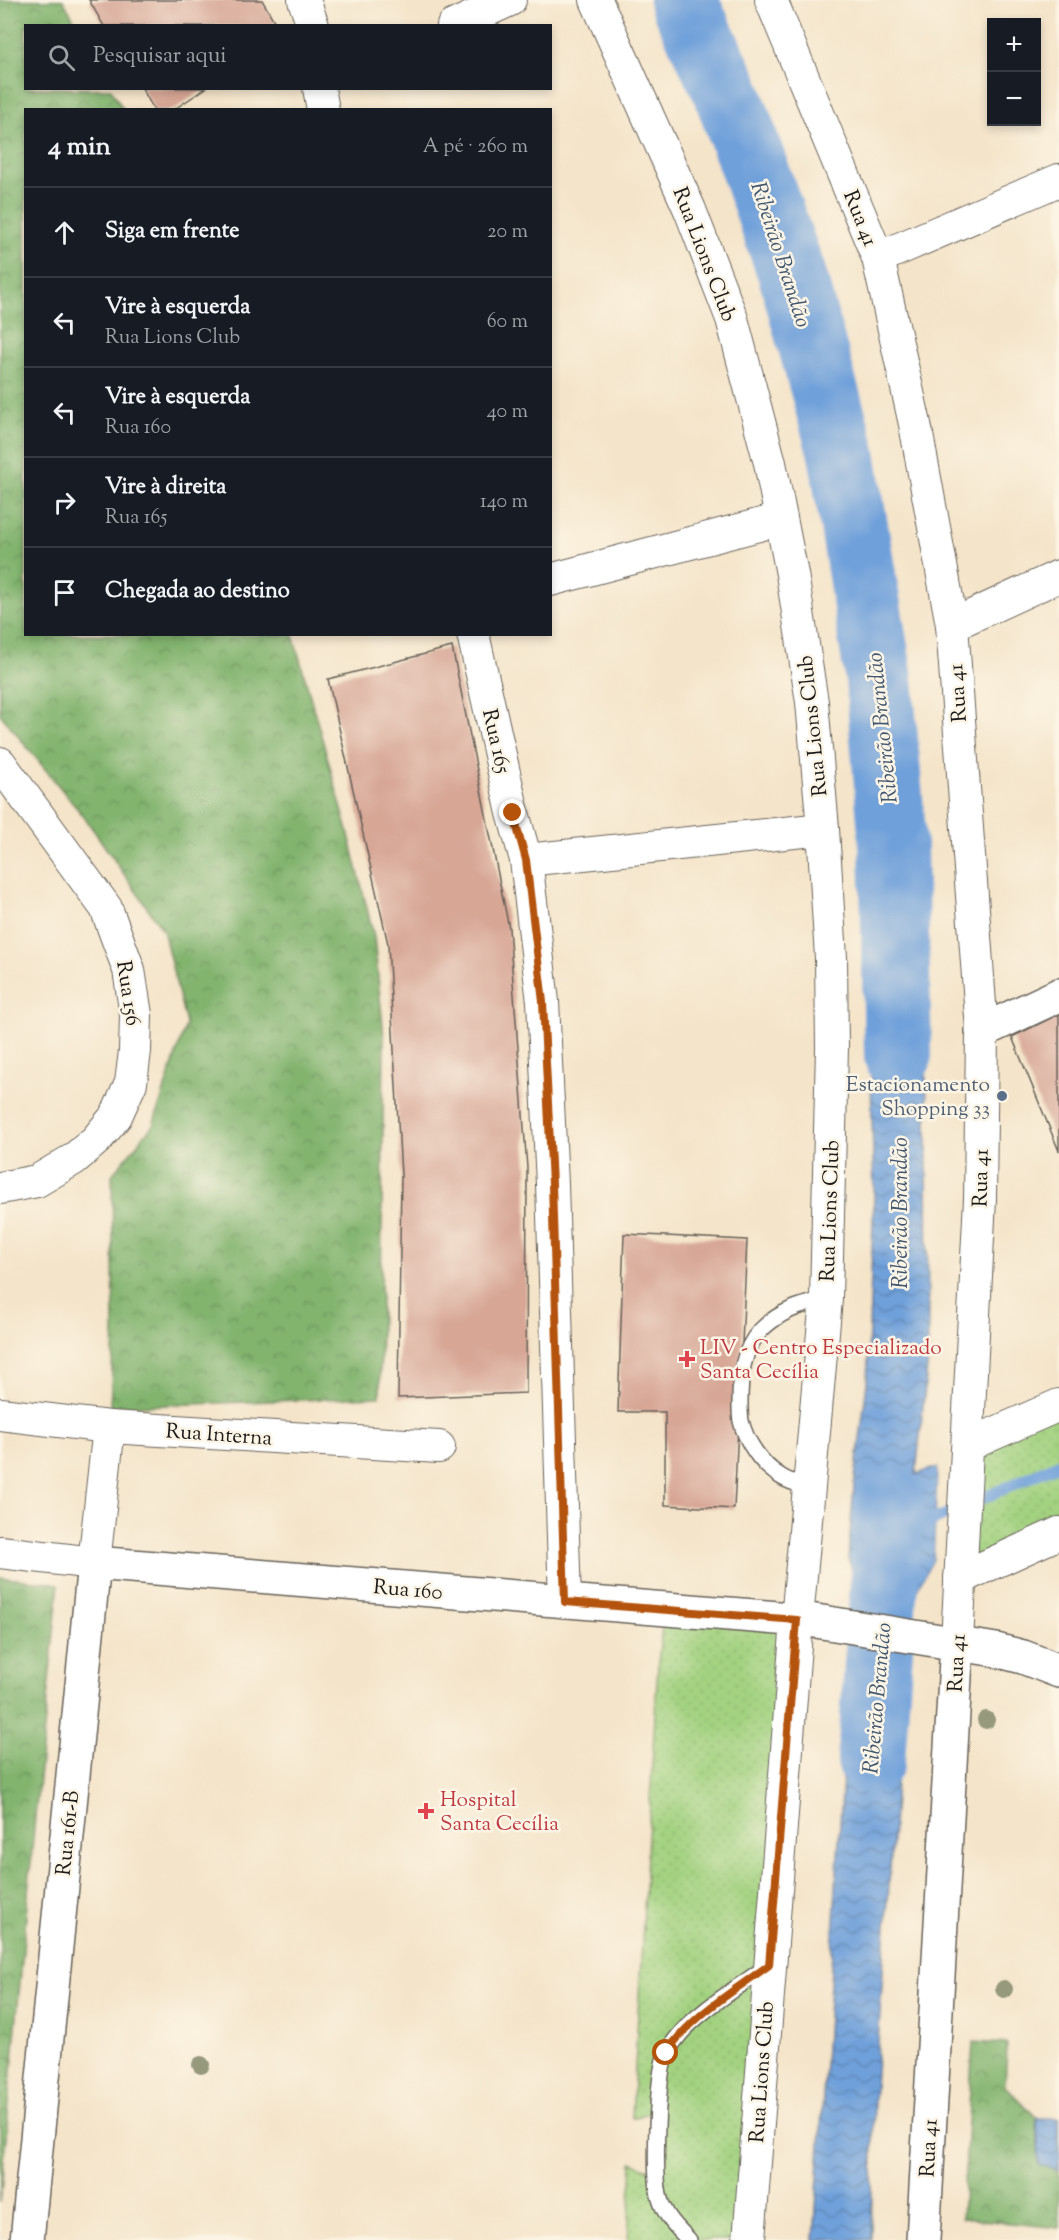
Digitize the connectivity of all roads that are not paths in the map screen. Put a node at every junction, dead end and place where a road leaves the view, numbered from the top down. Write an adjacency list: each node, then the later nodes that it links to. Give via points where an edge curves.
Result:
1 (304, 0): 5 (street)
2 (510, 0): 6 (street)
3 (596, 0): 11 (street, Rua Lions Club, via 690,210 732,319)
4 (771, 0): 10 (street, Rua 41)
5 (312, 24)
6 (457, 24)
7 (319, 90): 8 (street)
8 (323, 108)
9 (1059, 180): 10 (street)
10 (878, 258): 14 (street, Rua 41, via 915,424)
11 (781, 519): 13 (street); 17 (street, Rua Lions Club, via 812,702)
12 (1059, 576): 14 (street)
13 (552, 579)
14 (952, 625): 20 (street, Rua 41)
15 (473, 636): 18 (street, Rua 165)
16 (0, 763): 21 (street, Rua 156, via 106,908 129,970 136,1015 131,1083 116,1116 74,1159 37,1181)
17 (823, 829): 18 (street); 22 (street, Rua Lions Club, via 832,1047)
18 (526, 860): 33 (street, Rua 165, via 543,1014)
19 (1059, 995): 20 (street)
20 (982, 1031): 27 (street, Rua 41, via 980,1199)
21 (0, 1188)
22 (826, 1299): 28 (street, Rua Lions Club); 28 (lane, via 798,1305 760,1332 746,1353 740,1375 740,1420 748,1441 762,1461 780,1476)
23 (1059, 1405): 27 (street)
24 (0, 1414): 25 (street, Rua Interna)
25 (109, 1427): 26 (street, Rua Interna); 31 (street, Rua 161-B)
26 (439, 1447)
27 (968, 1451): 32 (street, Rua 41)
28 (809, 1488): 34 (street, Rua Lions Club)
29 (1059, 1533): 32 (street)
30 (0, 1552): 31 (street, Rua 160)
31 (94, 1563): 33 (street, Rua 160); 38 (street, Rua 161-B)
32 (960, 1578): 35 (street, Rua 41)
33 (565, 1602): 34 (street, Rua 160)
34 (807, 1621): 35 (street, Rua 160); 37 (street, Rua Lions Club)
35 (953, 1638): 36 (street, Rua 160); 41 (street, Rua 41)
36 (1059, 1671)
37 (769, 1965): 39 (lane, via 697,2018 666,2053 660,2083 657,2179 666,2214); 40 (street, Rua Lions Club)
38 (27, 2240)
39 (689, 2240)
40 (749, 2240)
41 (923, 2240)

